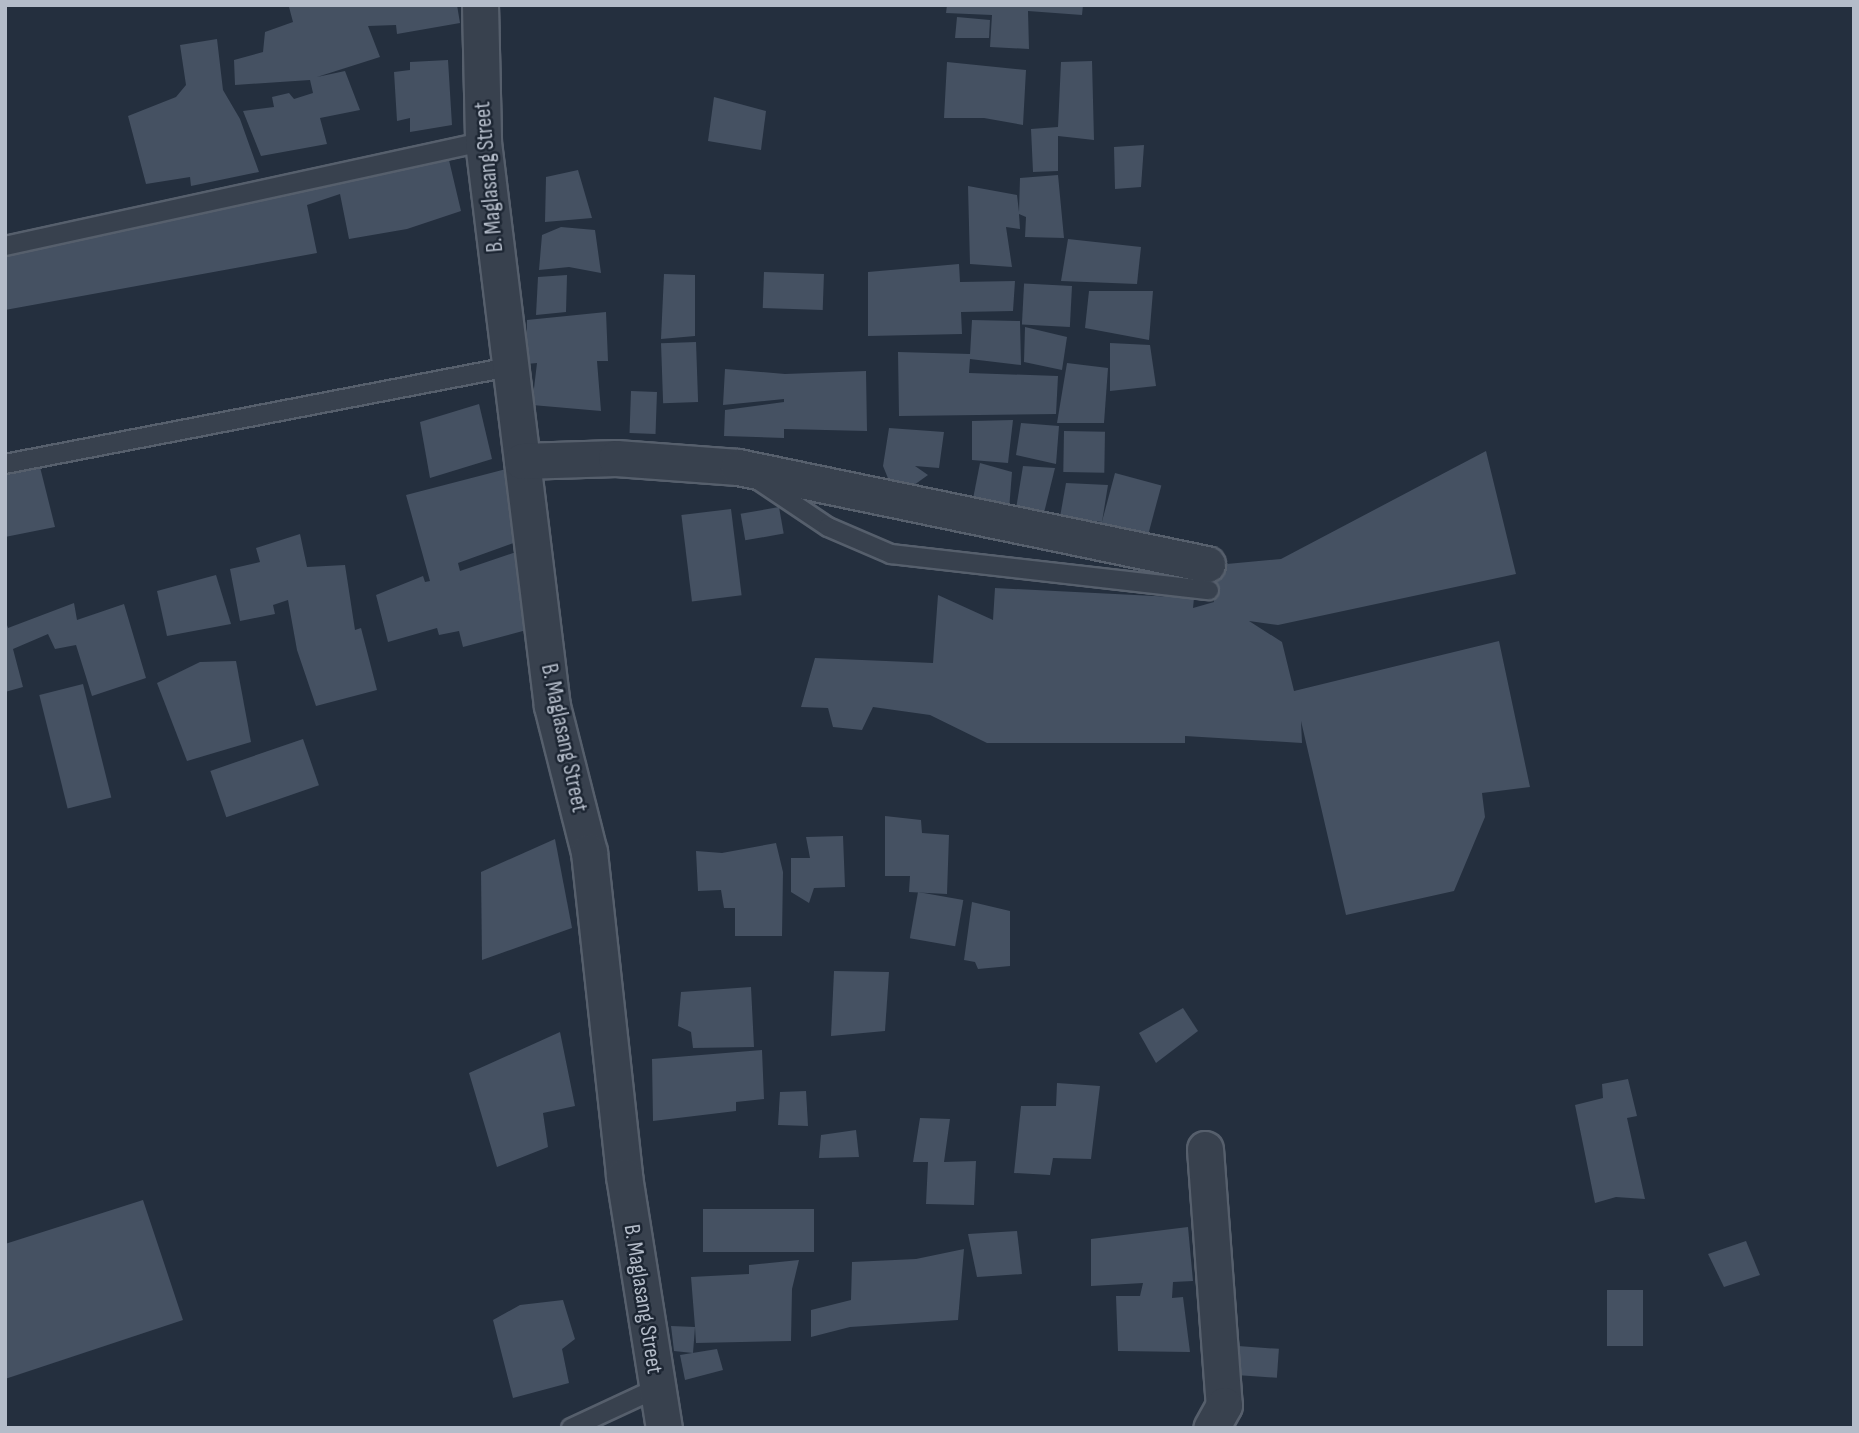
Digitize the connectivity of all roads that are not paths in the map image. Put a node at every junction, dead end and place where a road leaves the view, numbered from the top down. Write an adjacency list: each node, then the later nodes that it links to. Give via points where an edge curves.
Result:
1 (480, 5): 2 (street, B. Maglasang Street)
2 (483, 142): 3 (lane); 4 (street, B. Maglasang Street)
3 (5, 246)
4 (509, 367): 5 (street, B. Maglasang Street); 6 (lane)
5 (522, 461): 7 (street, via 616,458); 10 (street, B. Maglasang Street, via 552,706 589,852 624,1176)
6 (5, 464)
7 (738, 467): 8 (street); 8 (lane, via 828,527 891,554)
8 (1208, 577)
9 (1205, 1149): 13 (street, via 1224,1405)
10 (657, 1388): 11 (lane); 12 (street, B. Maglasang Street)
11 (571, 1428)
12 (664, 1428)
13 (1211, 1428)

